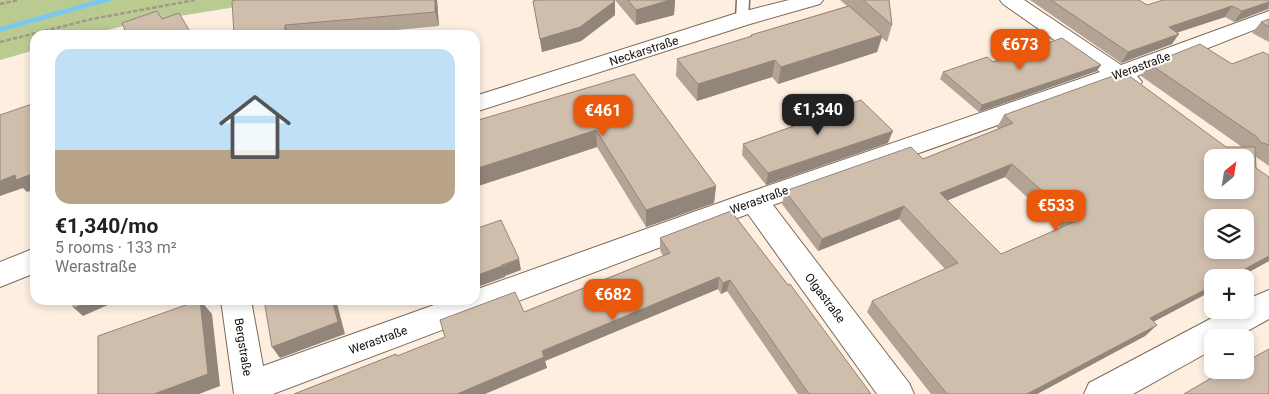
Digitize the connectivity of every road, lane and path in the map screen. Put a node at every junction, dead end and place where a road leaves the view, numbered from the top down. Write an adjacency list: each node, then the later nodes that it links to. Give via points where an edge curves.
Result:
1 (18, 0): 5 (path)
2 (195, 0): 8 (path)
3 (813, 0): 6 (street, Neckarstraße)
4 (1010, 0): 11 (street)
5 (0, 4)
6 (742, 10): 13 (street, Neckarstraße)
7 (1269, 17): 11 (street, Werastraße)
8 (48, 30)
9 (30, 34): 10 (path)
10 (0, 42)
11 (1119, 74): 12 (street); 14 (street, Werastraße)
12 (1150, 96)
13 (480, 102)
14 (754, 201): 18 (street, Werastraße); 22 (street, Olgastraße)
15 (30, 262): 16 (street)
16 (0, 275)
17 (1269, 303): 23 (street)
18 (480, 304)
19 (237, 305): 21 (street, Bergstraße)
20 (478, 305): 21 (street, Werastraße)
21 (250, 391)
22 (897, 394)
23 (1101, 394)

